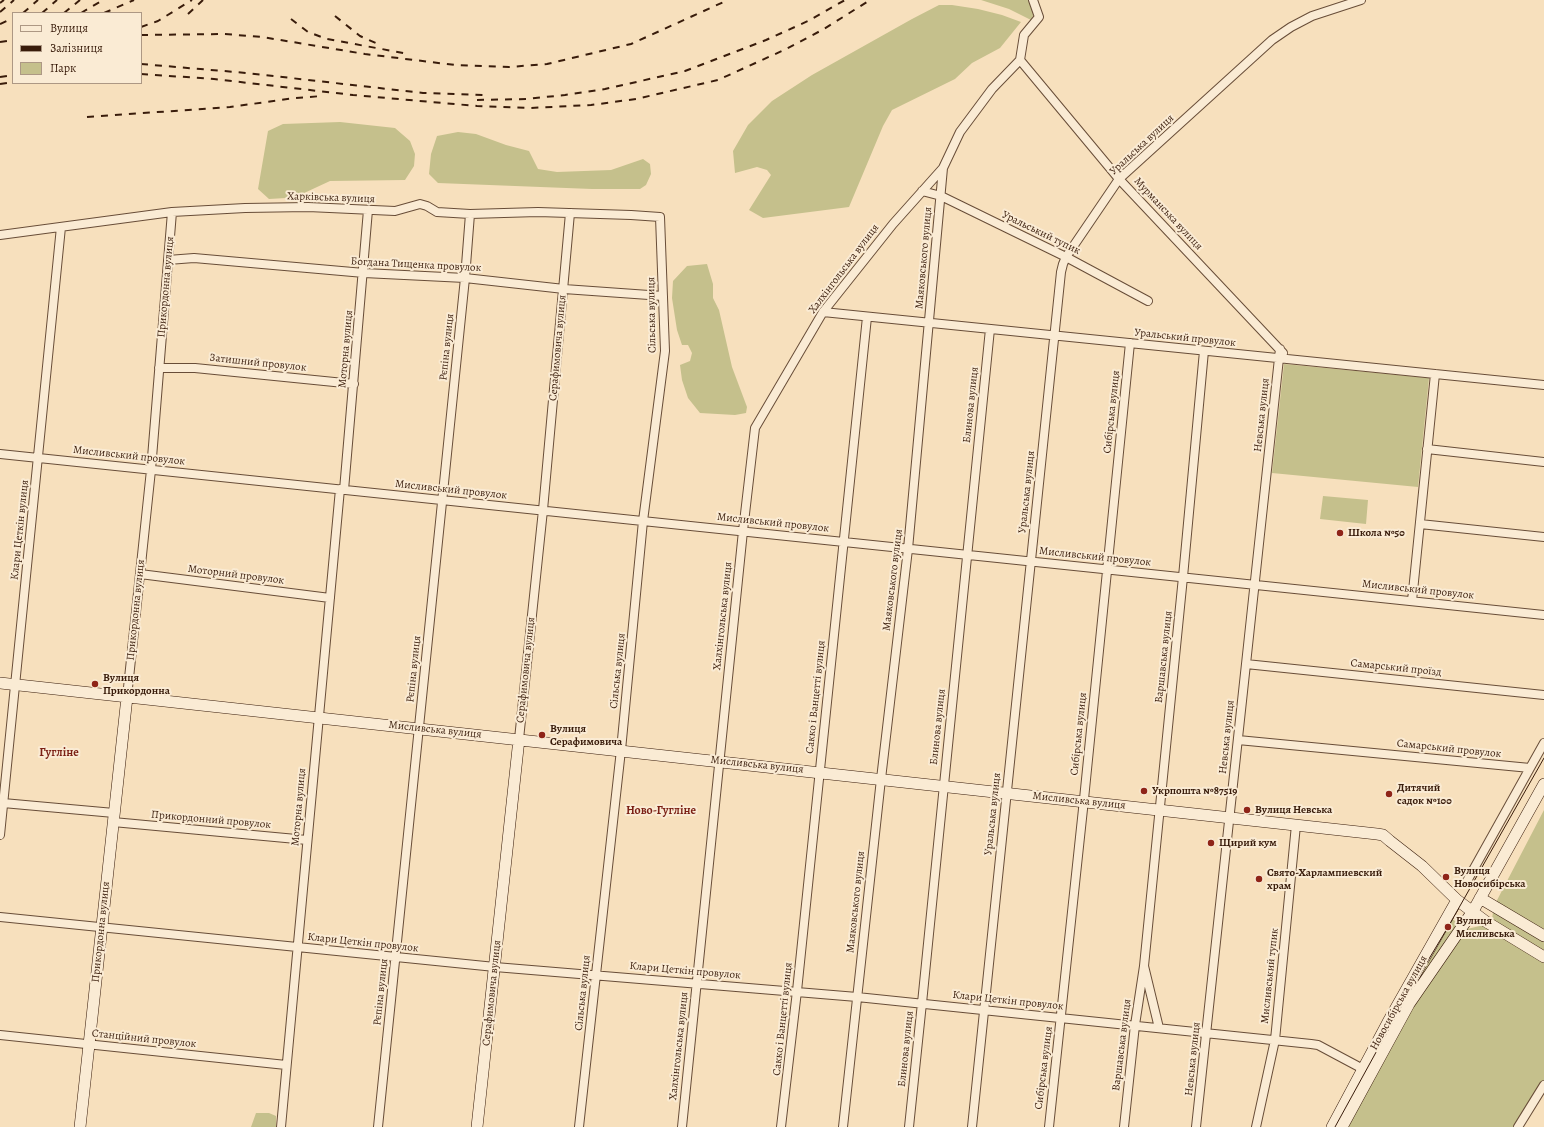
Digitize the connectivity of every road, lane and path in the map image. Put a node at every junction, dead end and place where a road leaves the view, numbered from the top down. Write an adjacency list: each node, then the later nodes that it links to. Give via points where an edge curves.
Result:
1 (1033, 0): 3 (street, via 1039,17 1024,35)
2 (1361, 0): 5 (street, Уральська вулиця, via 1312,16 1272,40)
3 (1020, 60): 4 (street, Маяковського вулиця, via 992,89 960,132); 5 (street, Мурманська вулиця)
4 (943, 168): 6 (street, Халхінгольська вулиця); 7 (street, Маяковського вулиця)
5 (1119, 179): 15 (street, Уральська вулиця); 28 (street, Мурманська вулиця)
6 (922, 191): 7 (street, Уральський тупик); 22 (street, Халхінгольська вулиця)
7 (941, 196): 15 (street, Уральський тупик); 24 (street, Маяковського вулиця)
8 (368, 210): 9 (street, Харківська вулиця, via 308,207); 11 (street, Харківська вулиця, via 395,211 420,204 437,212); 17 (street, Моторна вулиця)
9 (172, 212): 13 (street, Харківська вулиця); 16 (street, Прикордонна вулиця)
10 (570, 213): 11 (street, Харківська вулиця); 12 (street, Харківська вулиця); 19 (street, Серафимовича вулиця)
11 (470, 214): 18 (street, Рєпіна вулиця)
12 (660, 217): 20 (street, Сільська вулиця)
13 (61, 227): 14 (street, Харківська вулиця); 38 (street, Клари Цеткін вулиця)
14 (0, 235)
15 (1066, 257): 21 (street, Уральський тупик); 26 (street, Уральська вулиця, via 1061,272)
16 (168, 260): 17 (street, Богдана Тищенка провулок, via 194,258); 32 (street, Прикордонна вулиця)
17 (364, 273): 18 (street, Богдана Тищенка провулок); 34 (street, Моторна вулиця)
18 (466, 278): 19 (street, Богдана Тищенка провулок); 42 (street, Рєпіна вулиця)
19 (564, 289): 20 (street, Богдана Тищенка провулок); 43 (street, Серафимовича вулиця)
20 (663, 296): 44 (street, Сільська вулиця, via 665,352)
21 (1148, 301)
22 (823, 312): 23 (street, Уральський провулок); 46 (street, Халхінгольська вулиця, via 755,428)
23 (867, 317): 24 (street, Уральський провулок); 48 (street, Сакко і Ванцетті вулиця)
24 (929, 323): 25 (street, Уральський провулок); 49 (street, Маяковського вулиця)
25 (990, 329): 26 (street, Уральський провулок); 50 (street, Блинова вулиця)
26 (1055, 336): 27 (street, Уральський провулок); 51 (street, Уральська вулиця)
27 (1130, 343): 29 (street, Уральський провулок); 52 (street, Сибірська вулиця)
28 (1280, 349): 30 (street, Невська вулиця); 31 (street, Мурманська вулиця)
29 (1204, 351): 30 (street, Уральський провулок); 54 (street, Варшавська вулиця)
30 (1279, 358): 31 (street, Уральський провулок); 55 (street, Невська вулиця)
31 (1290, 359): 33 (street, Уральський провулок)
32 (159, 368): 34 (street, Затишний провулок, via 195,368); 40 (street, Прикордонна вулиця)
33 (1435, 374): 35 (street, Уральський провулок); 36 (street)
34 (354, 384): 41 (street, Моторна вулиця)
35 (1544, 385)
36 (1427, 449): 39 (street); 45 (street)
37 (0, 454): 38 (street, Мисливський провулок)
38 (38, 458): 40 (street, Мисливський провулок); 61 (street, Клари Цеткін вулиця)
39 (1544, 462)
40 (151, 470): 41 (street, Мисливський провулок); 53 (street, Прикордонна вулиця)
41 (342, 490): 42 (street, Мисливський провулок); 56 (street, Моторна вулиця)
42 (442, 500): 43 (street, Мисливський провулок); 65 (street, Рєпіна вулиця)
43 (542, 510): 44 (street, Мисливський провулок); 66 (street, Серафимовича вулиця)
44 (643, 521): 46 (street, Мисливський провулок); 69 (street, Сільська вулиця)
45 (1420, 524): 47 (street); 57 (street)
46 (743, 531): 48 (street, Мисливський провулок); 70 (street, Халхінгольська вулиця)
47 (1544, 538)
48 (844, 542): 49 (street, Мисливський провулок); 72 (street, Сакко і Ванцетті вулиця)
49 (908, 548): 50 (street, Мисливський провулок); 73 (street, Маяковського вулиця)
50 (967, 555): 51 (street, Мисливський провулок); 75 (street, Блинова вулиця)
51 (1031, 561): 52 (street, Мисливський провулок); 76 (street, Уральська вулиця)
52 (1107, 569): 54 (street, Мисливський провулок); 77 (street, Сибірська вулиця)
53 (140, 574): 56 (street, Моторний провулок); 63 (street, Прикордонна вулиця)
54 (1183, 577): 55 (street, Мисливський провулок); 79 (street, Варшавська вулиця)
55 (1255, 584): 57 (street, Мисливський провулок); 59 (street, Невська вулиця)
56 (330, 598): 64 (street, Моторна вулиця)
57 (1412, 601): 58 (street, Мисливський провулок)
58 (1544, 614)
59 (1246, 664): 62 (street, Самарський проїзд); 67 (street, Невська вулиця)
60 (0, 683): 61 (street, Мисливська вулиця)
61 (15, 685): 63 (street, Мисливська вулиця); 78 (street, Клари Цеткін вулиця)
62 (1544, 695)
63 (126, 697): 64 (street, Мисливська вулиця); 81 (street, Прикордонна вулиця)
64 (318, 717): 65 (street, Мисливська вулиця); 84 (street, Моторна вулиця)
65 (419, 728): 66 (street, Мисливська вулиця); 96 (street, Рєпіна вулиця)
66 (519, 739): 69 (street, Мисливська вулиця); 100 (street, Серафимовича вулиця)
67 (1238, 740): 71 (street, Самарський провулок); 80 (street, Невська вулиця)
68 (1544, 743): 71 (street)
69 (621, 750): 70 (street, Мисливська вулиця); 101 (street, Сільська вулиця)
70 (720, 761): 72 (street, Мисливська вулиця); 102 (street, Халхінгольська вулиця)
71 (1530, 768): 85 (street)
72 (820, 772): 73 (street, Мисливська вулиця); 103 (street, Сакко і Ванцетті вулиця)
73 (881, 779): 75 (street, Мисливська вулиця); 104 (street, Маяковського вулиця)
74 (1544, 784): 86 (street, Новосибірська вулиця)
75 (944, 786): 76 (street, Мисливська вулиця); 105 (street, Блинова вулиця)
76 (1006, 793): 77 (street, Мисливська вулиця); 106 (street, Уральська вулиця)
77 (1084, 801): 79 (street, Мисливська вулиця); 107 (street, Сибірська вулиця)
78 (3, 803): 81 (street, Прикордонний провулок); 83 (street, Клари Цеткін вулиця)
79 (1159, 810): 80 (street, Мисливська вулиця); 99 (street, Варшавська вулиця)
80 (1230, 817): 82 (street, Мисливська вулиця); 110 (street, Невська вулиця)
81 (114, 818): 84 (street, Прикордонний провулок); 92 (street, Прикордонна вулиця)
82 (1296, 825): 87 (street, Мисливська вулиця, via 1383,836 1422,866); 112 (street, Мисливський тупик)
83 (0, 835)
84 (307, 840): 94 (street, Моторна вулиця)
85 (1467, 881)
86 (1480, 898): 87 (street); 88 (street, Новосибірська вулиця); 93 (street)
87 (1457, 900): 88 (street, Мисливська вулиця); 95 (street, Новосибірська вулиця)
88 (1473, 911): 90 (street, Мисливська вулиця); 91 (street, Новосибірська вулиця)
89 (0, 917): 92 (street, Клари Цеткін провулок)
90 (1484, 920): 91 (street); 97 (street, Мисливська вулиця)
91 (1466, 921): 98 (street, Новосибірська вулиця)
92 (102, 928): 94 (street, Клари Цеткін провулок); 113 (street, Прикордонна вулиця)
93 (1544, 936)
94 (297, 947): 96 (street, Клари Цеткін провулок); 114 (street, Моторна вулиця)
95 (1428, 953): 98 (street); 115 (street, Новосибірська вулиця)
96 (396, 957): 100 (street, Клари Цеткін провулок); 119 (street, Рєпіна вулиця)
97 (1544, 957)
98 (1439, 961): 132 (street, Новосибірська вулиця, via 1392,1033)
99 (1144, 966): 108 (street, Варшавська вулиця); 109 (street, Варшавська вулиця)
100 (495, 967): 101 (street, Клари Цеткін провулок); 120 (street, Серафимовича вулиця)
101 (596, 975): 102 (street, Клари Цеткін провулок); 121 (street, Сільська вулиця)
102 (697, 983): 103 (street, Клари Цеткін провулок); 122 (street, Халхінгольська вулиця)
103 (797, 991): 104 (street, Клари Цеткін провулок); 123 (street, Сакко і Ванцетті вулиця)
104 (857, 997): 105 (street, Клари Цеткін провулок); 124 (street, Маяковського вулиця)
105 (922, 1003): 106 (street, Клари Цеткін провулок); 125 (street, Блинова вулиця)
106 (984, 1009): 107 (street, Клари Цеткін провулок); 126 (street, Уральська вулиця)
107 (1061, 1017): 108 (street, Клари Цеткін провулок); 127 (street, Сибірська вулиця)
108 (1135, 1025): 109 (street, Клари Цеткін провулок); 128 (street, Варшавська вулиця)
109 (1160, 1028): 110 (street, Клари Цеткін провулок)
110 (1207, 1032): 112 (street, Клари Цеткін провулок); 129 (street, Невська вулиця)
111 (0, 1035): 113 (street, Станційний провулок)
112 (1275, 1040): 115 (street, Клари Цеткін провулок, via 1318,1045); 130 (street, Мисливський тупик)
113 (89, 1044): 114 (street, Станційний провулок); 117 (street, Прикордонна вулиця)
114 (286, 1065): 118 (street, Моторна вулиця)
115 (1363, 1069): 131 (street, Новосибірська вулиця)
116 (1544, 1085): 133 (street)
117 (80, 1127)
118 (281, 1127)
119 (378, 1127)
120 (477, 1127)
121 (579, 1127)
122 (682, 1127)
123 (781, 1127)
124 (843, 1127)
125 (908, 1127)
126 (972, 1127)
127 (1048, 1127)
128 (1124, 1127)
129 (1196, 1127)
130 (1256, 1127)
131 (1332, 1127)
132 (1342, 1127)
133 (1518, 1127)

